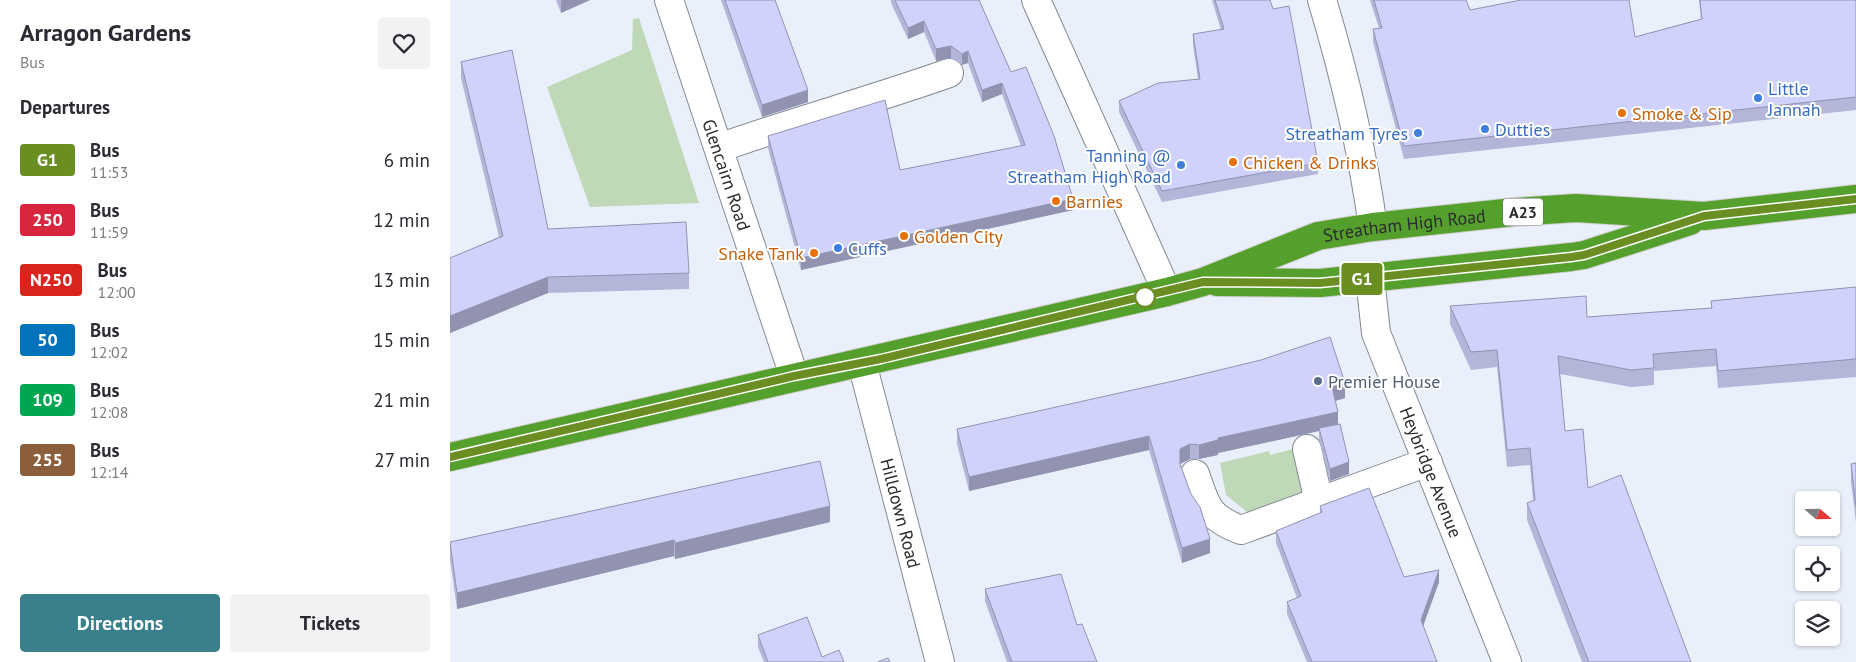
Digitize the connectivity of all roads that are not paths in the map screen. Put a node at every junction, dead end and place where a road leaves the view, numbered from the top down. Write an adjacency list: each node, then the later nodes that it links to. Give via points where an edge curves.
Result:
1 (669, 0): 5 (street, Glencairn Road)
2 (1036, 0): 11 (street)
3 (1322, 0): 8 (street, via 1346,79)
4 (949, 74): 5 (street)
5 (719, 148): 13 (street, Glencairn Road)
6 (1856, 199): 7 (highway, Streatham High Road / A23)
7 (1704, 216): 8 (highway, Streatham High Road / A23, via 1576,208); 9 (highway, Streatham High Road / A23, via 1584,255)
8 (1373, 227): 10 (highway, Streatham High Road / A23, via 1318,236)
9 (1370, 278): 10 (highway, Streatham High Road / A23, via 1320,283); 16 (street, Heybridge Avenue, via 1376,332)
10 (1203, 282): 11 (highway, Streatham High Road / A23)
11 (1167, 292): 12 (highway, Streatham High Road / A23)
12 (862, 363): 13 (highway, Streatham High Road / A23); 19 (street, Hilldown Road)
13 (794, 376): 15 (highway, Streatham High Road / A23)
14 (1307, 449): 18 (street)
15 (450, 457)
16 (1428, 462): 18 (street); 20 (street, Heybridge Avenue)
17 (1194, 474): 18 (street, via 1208,510 1224,524 1241,530)
18 (1319, 502)
19 (940, 662)
20 (1507, 662)

